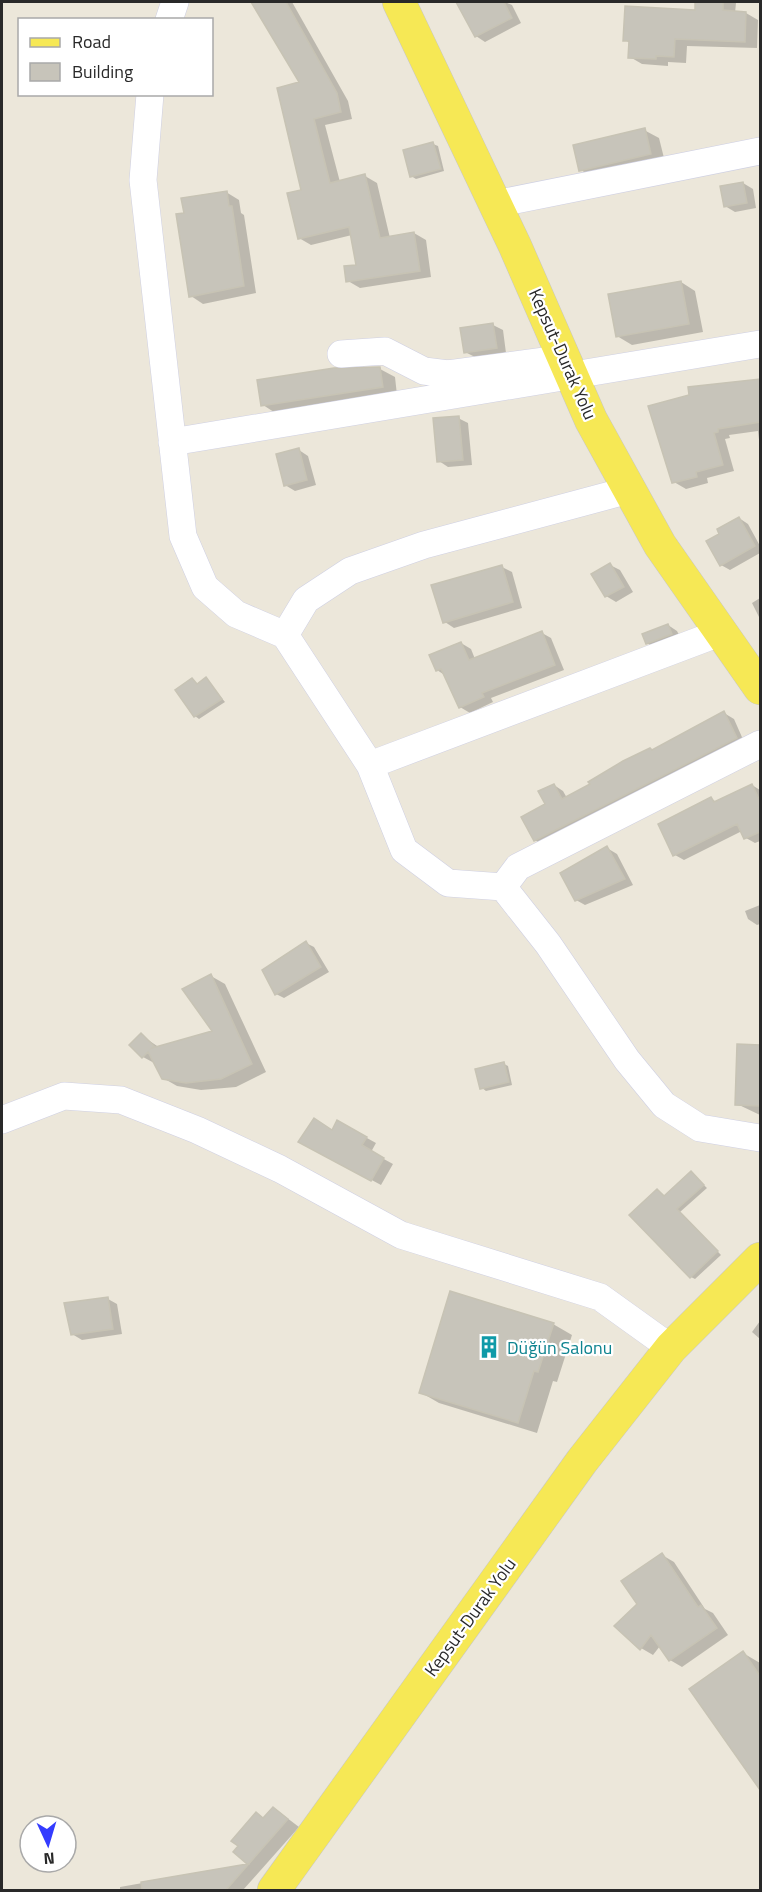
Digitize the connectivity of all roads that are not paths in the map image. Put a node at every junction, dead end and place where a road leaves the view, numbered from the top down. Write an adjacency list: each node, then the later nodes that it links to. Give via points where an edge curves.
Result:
1 (175, 2): 3 (street)
2 (399, 2): 6 (main road, Kepsut-Durak Yolu)
3 (170, 18)
4 (150, 96): 10 (street, via 142,180)
5 (760, 151): 6 (street)
6 (495, 204): 9 (main road, Kepsut-Durak Yolu)
7 (760, 344): 9 (street)
8 (341, 354): 9 (street, via 385,351 424,371 448,374)
9 (568, 366): 10 (street); 11 (main road, Kepsut-Durak Yolu, via 591,420)
10 (172, 442): 13 (street, via 183,536 206,587 236,614)
11 (629, 490): 12 (main road, Kepsut-Durak Yolu, via 660,546); 13 (street, via 424,545 350,571 306,600)
12 (722, 632): 14 (main road, Kepsut-Durak Yolu); 16 (street)
13 (285, 635): 16 (street)
14 (760, 688)
15 (760, 744): 17 (street, via 518,867)
16 (370, 765): 17 (street, via 404,850 448,884)
17 (503, 887): 19 (street, via 548,944 627,1060 664,1105 700,1128)
18 (2, 1120): 22 (street, via 64,1096 121,1100 280,1169 401,1235 600,1297)
19 (760, 1138)
20 (760, 1259): 22 (main road, Kepsut-Durak Yolu)
21 (760, 1283): 22 (main road, Kepsut-Durak Yolu)
22 (671, 1348): 23 (main road, Kepsut-Durak Yolu, via 575,1471)
23 (274, 1890)

